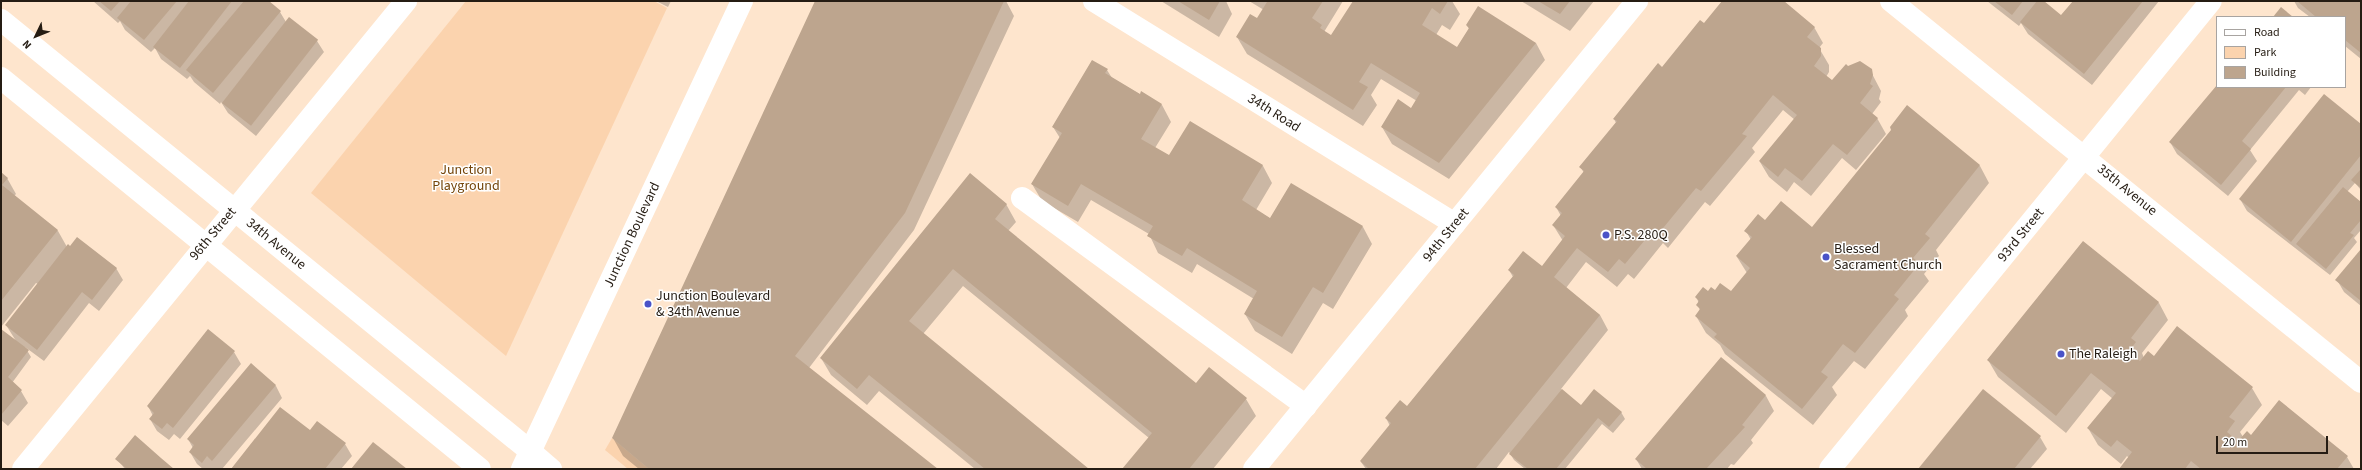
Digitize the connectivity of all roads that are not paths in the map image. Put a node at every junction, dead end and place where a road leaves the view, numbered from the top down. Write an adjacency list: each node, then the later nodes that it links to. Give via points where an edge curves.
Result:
1 (406, 1): 11 (street, 96th Street)
2 (742, 1): 16 (street, Junction Boulevard)
3 (1094, 1): 12 (street, 34th Road)
4 (1637, 1): 12 (street, 94th Street)
5 (1892, 1): 9 (street, 35th Avenue)
6 (2211, 1): 9 (street, 93rd Street)
7 (1, 20): 11 (street, 34th Avenue)
8 (1, 78): 13 (street)
9 (2085, 156): 14 (street, 35th Avenue); 21 (street, 93rd Street)
10 (1022, 198): 15 (street)
11 (233, 210): 13 (street, 96th Street); 16 (street, 34th Avenue)
12 (1455, 224): 15 (street, 94th Street)
13 (204, 245): 17 (street, 96th Street); 18 (street)
14 (2361, 382)
15 (1306, 406): 20 (street, 94th Street)
16 (526, 460): 19 (street, 34th Avenue)
17 (23, 469)
18 (480, 469)
19 (551, 469)
20 (1254, 469)
21 (1830, 469)

